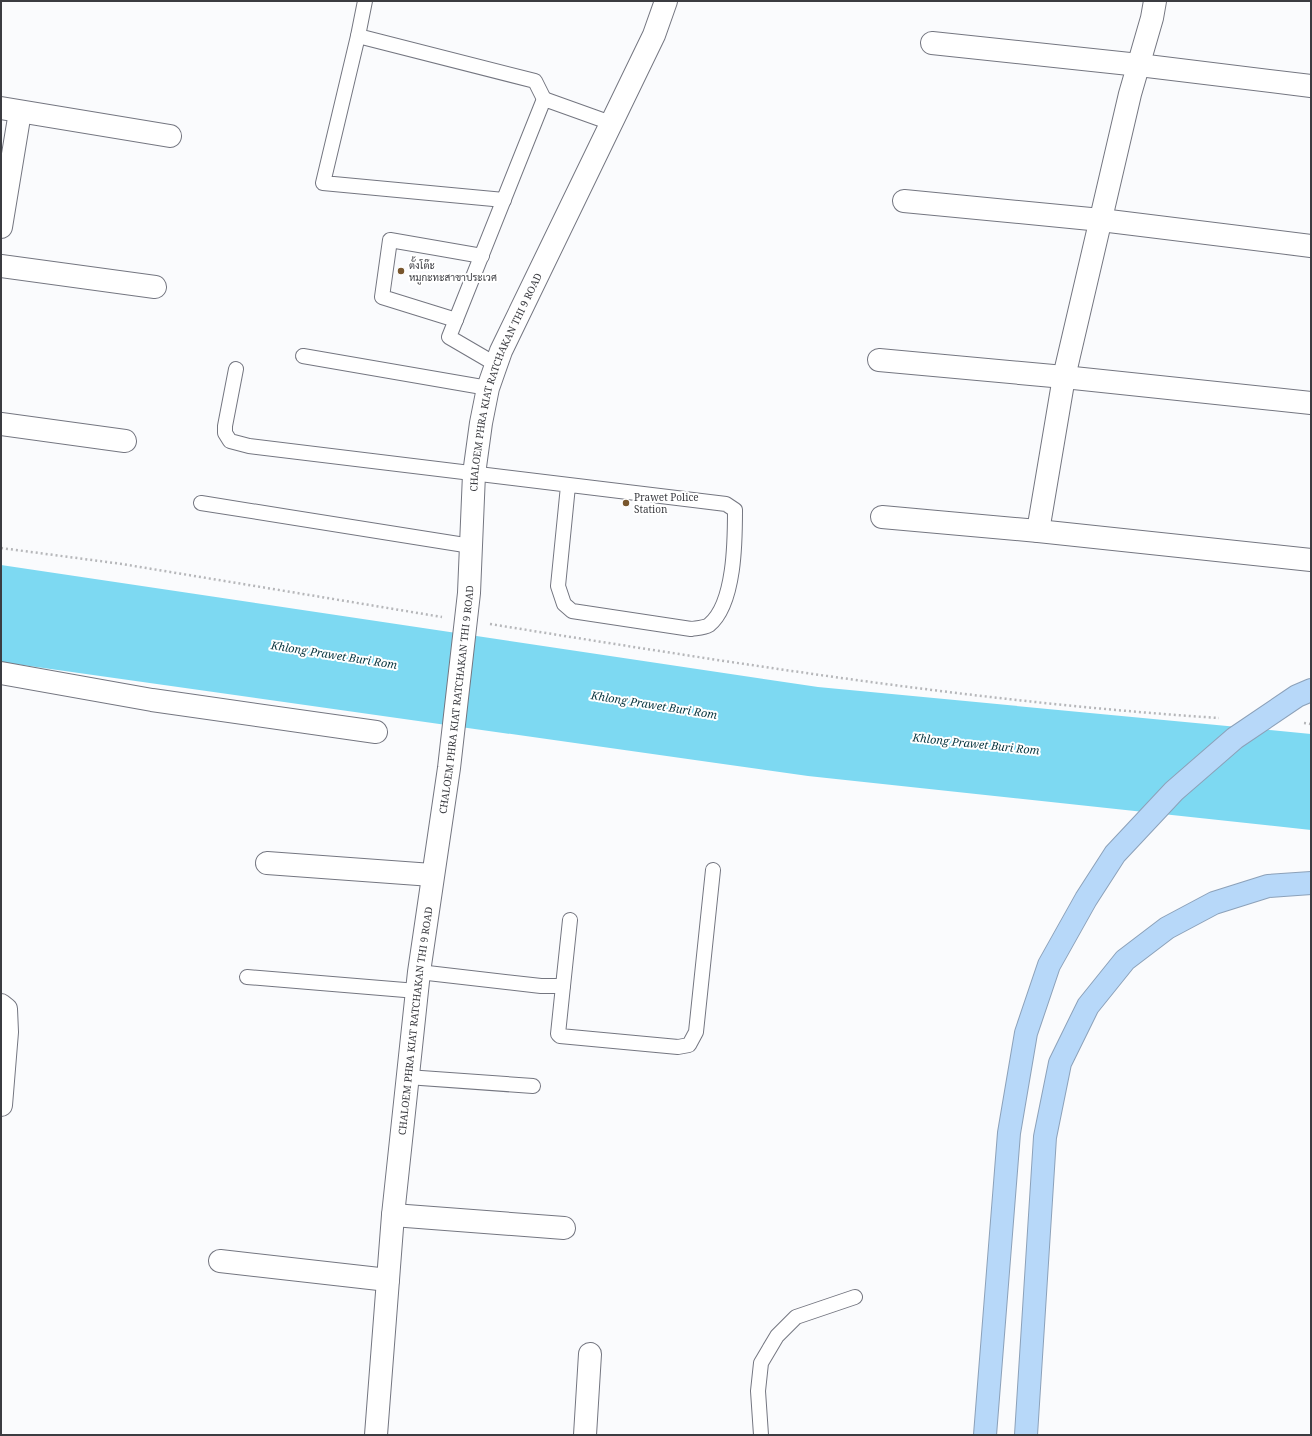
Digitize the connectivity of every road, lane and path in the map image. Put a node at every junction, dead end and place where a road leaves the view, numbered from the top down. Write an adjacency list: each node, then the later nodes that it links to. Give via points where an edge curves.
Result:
1 (365, 1): 4 (lane)
2 (666, 1): 10 (street, CHALOEM PHRA KIAT RATCHAKAN THI 9 ROAD, via 654,35)
3 (1155, 1): 6 (street)
4 (358, 36): 8 (lane, via 536,81); 12 (lane, via 323,183)
5 (932, 43): 6 (street)
6 (1139, 64): 7 (street); 14 (street)
7 (1311, 86)
8 (544, 98): 10 (lane); 12 (lane)
9 (11, 110): 11 (street); 15 (street)
10 (611, 123): 23 (street, CHALOEM PHRA KIAT RATCHAKAN THI 9 ROAD, via 501,351)
11 (170, 136)
12 (504, 200): 17 (lane)
13 (904, 201): 14 (street)
14 (1101, 220): 16 (street); 25 (street)
15 (1, 227)
16 (1311, 246)
17 (482, 256): 20 (lane); 20 (lane, via 390,240 382,297)
18 (1, 266): 19 (street)
19 (155, 287)
20 (456, 320): 23 (lane, via 450,337)
21 (303, 356): 26 (lane)
22 (879, 360): 25 (street)
23 (497, 365): 26 (street, CHALOEM PHRA KIAT RATCHAKAN THI 9 ROAD)
24 (236, 369): 30 (lane, via 225,426 225,433 230,441 249,446)
25 (1064, 377): 27 (street); 34 (street)
26 (488, 388): 30 (street, CHALOEM PHRA KIAT RATCHAKAN THI 9 ROAD)
27 (1311, 403)
28 (1, 424): 29 (street)
29 (125, 441)
30 (474, 474): 31 (lane); 35 (street, CHALOEM PHRA KIAT RATCHAKAN THI 9 ROAD)
31 (568, 486): 31 (lane, via 558,586 564,604 572,611 691,629 709,624 729,591 735,541 735,510 714,501)
32 (201, 503): 35 (lane)
33 (882, 517): 34 (street)
34 (1038, 531): 36 (street)
35 (471, 546): 42 (street, CHALOEM PHRA KIAT RATCHAKAN THI 9 ROAD, via 469,593 449,768)
36 (1311, 560)
37 (1, 673): 39 (street, via 152,700)
38 (1311, 690): 61 (highway, via 1297,696 1235,738 1174,791 1115,854 1049,965 1026,1033 1009,1133)
39 (376, 732)
40 (267, 863): 42 (street)
41 (713, 870): 47 (lane, via 696,1032 689,1045 678,1047 560,1036 558,1034)
42 (432, 875): 46 (street, CHALOEM PHRA KIAT RATCHAKAN THI 9 ROAD)
43 (1311, 883): 62 (highway, via 1268,886 1214,903 1167,928 1125,960 1088,1006 1060,1063 1045,1137)
44 (570, 920): 47 (lane)
45 (247, 977): 46 (lane)
46 (418, 982): 47 (lane); 49 (street, CHALOEM PHRA KIAT RATCHAKAN THI 9 ROAD)
47 (563, 986)
48 (1, 1005): 51 (street, via 6,1010 7,1032)
49 (407, 1077): 50 (lane); 52 (street, CHALOEM PHRA KIAT RATCHAKAN THI 9 ROAD)
50 (533, 1086)
51 (1, 1105)
52 (393, 1215): 53 (street); 55 (street, CHALOEM PHRA KIAT RATCHAKAN THI 9 ROAD)
53 (564, 1228)
54 (220, 1261): 55 (street)
55 (388, 1280): 58 (street, CHALOEM PHRA KIAT RATCHAKAN THI 9 ROAD)
56 (855, 1297): 60 (lane, via 796,1317 777,1336 761,1363 758,1391)
57 (590, 1354): 59 (street)
58 (376, 1435)
59 (585, 1435)
60 (761, 1435)
61 (985, 1435)
62 (1026, 1435)

